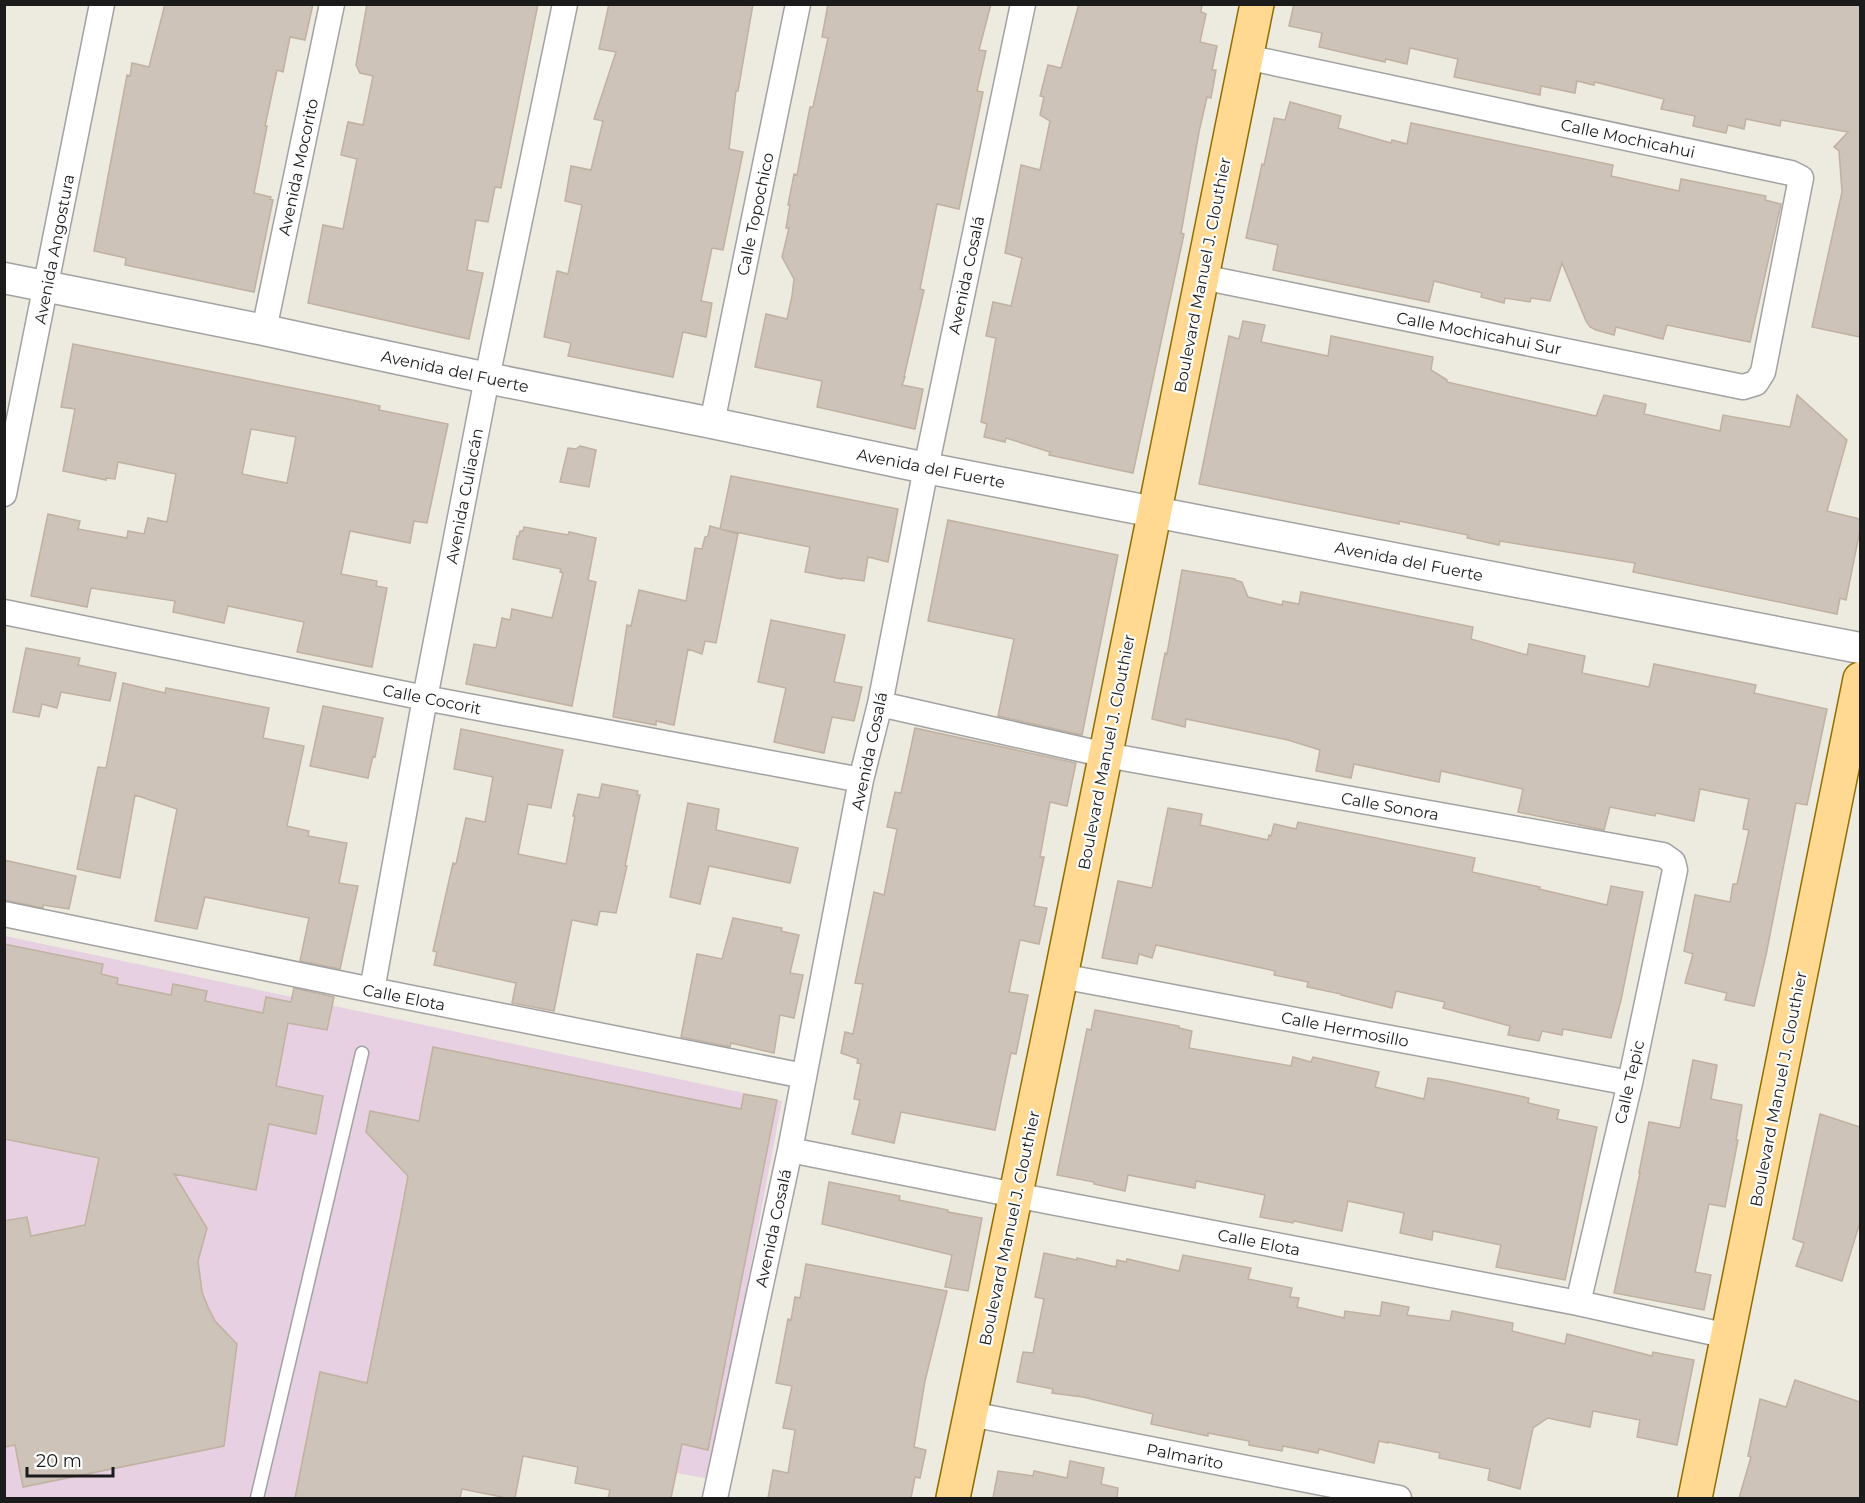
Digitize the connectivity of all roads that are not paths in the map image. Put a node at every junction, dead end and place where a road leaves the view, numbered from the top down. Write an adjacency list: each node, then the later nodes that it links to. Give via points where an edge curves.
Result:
1 (102, 4): 10 (street, Avenida Angostura)
2 (332, 4): 11 (street, Avenida Mocorito)
3 (565, 4): 12 (street, Avenida Culiacán)
4 (798, 4): 14 (street, Calle Topochico)
5 (1023, 4): 15 (street, Avenida Cosalá)
6 (1257, 4): 7 (main road, Boulevard Manuel J. Clouthier)
7 (1246, 57): 8 (main road, Boulevard Manuel J. Clouthier); 13 (street, Calle Mochicahui, via 1801,178 1763,372)
8 (1202, 277): 13 (street, Calle Mochicahui Sur, via 1743,387); 17 (main road, Boulevard Manuel J. Clouthier)
9 (4, 278): 10 (street, Avenida del Fuerte)
10 (47, 287): 11 (street, Avenida del Fuerte); 16 (street, Avenida Angostura)
11 (264, 330): 12 (street, Avenida del Fuerte)
12 (487, 378): 14 (street, Avenida del Fuerte); 21 (street, Avenida Culiacán)
13 (1756, 383)
14 (712, 423): 15 (street, Avenida del Fuerte)
15 (926, 468): 17 (street, Avenida del Fuerte); 22 (street, Avenida Cosalá)
16 (4, 494)
17 (1154, 511): 19 (street, Avenida del Fuerte); 23 (main road, Boulevard Manuel J. Clouthier)
18 (4, 612): 21 (street, Calle Cocorit)
19 (1860, 648)
20 (1860, 679): 35 (main road, Boulevard Manuel J. Clouthier)
21 (425, 698): 24 (street, Calle Cocorit); 28 (street, Avenida Culiacán)
22 (880, 704): 23 (street, Calle Sonora); 24 (street, Avenida Cosalá)
23 (1106, 755): 25 (street, Calle Sonora, via 1663,855); 27 (main road, Boulevard Manuel J. Clouthier)
24 (861, 780): 30 (street, Avenida Cosalá)
25 (1673, 861): 31 (street, Calle Tepic, via 1676,870)
26 (4, 914): 28 (street, Calle Elota)
27 (1061, 976): 31 (street, Calle Hermosillo); 33 (main road, Boulevard Manuel J. Clouthier)
28 (372, 990): 30 (street, Calle Elota)
29 (362, 1053): 37 (lane)
30 (804, 1076): 32 (street, Avenida Cosalá)
31 (1629, 1083): 34 (street, Calle Tepic)
32 (790, 1150): 33 (street, Calle Elota); 38 (street, Avenida Cosalá)
33 (1016, 1195): 34 (street, Calle Elota); 36 (main road, Boulevard Manuel J. Clouthier)
34 (1578, 1303): 35 (street, Calle Elota)
35 (1728, 1336): 41 (main road, Boulevard Manuel J. Clouthier)
36 (971, 1414): 39 (main road, Boulevard Manuel J. Clouthier); 40 (street, Palmarito)
37 (257, 1498)
38 (715, 1498)
39 (953, 1498)
40 (1399, 1498)
41 (1695, 1498)

